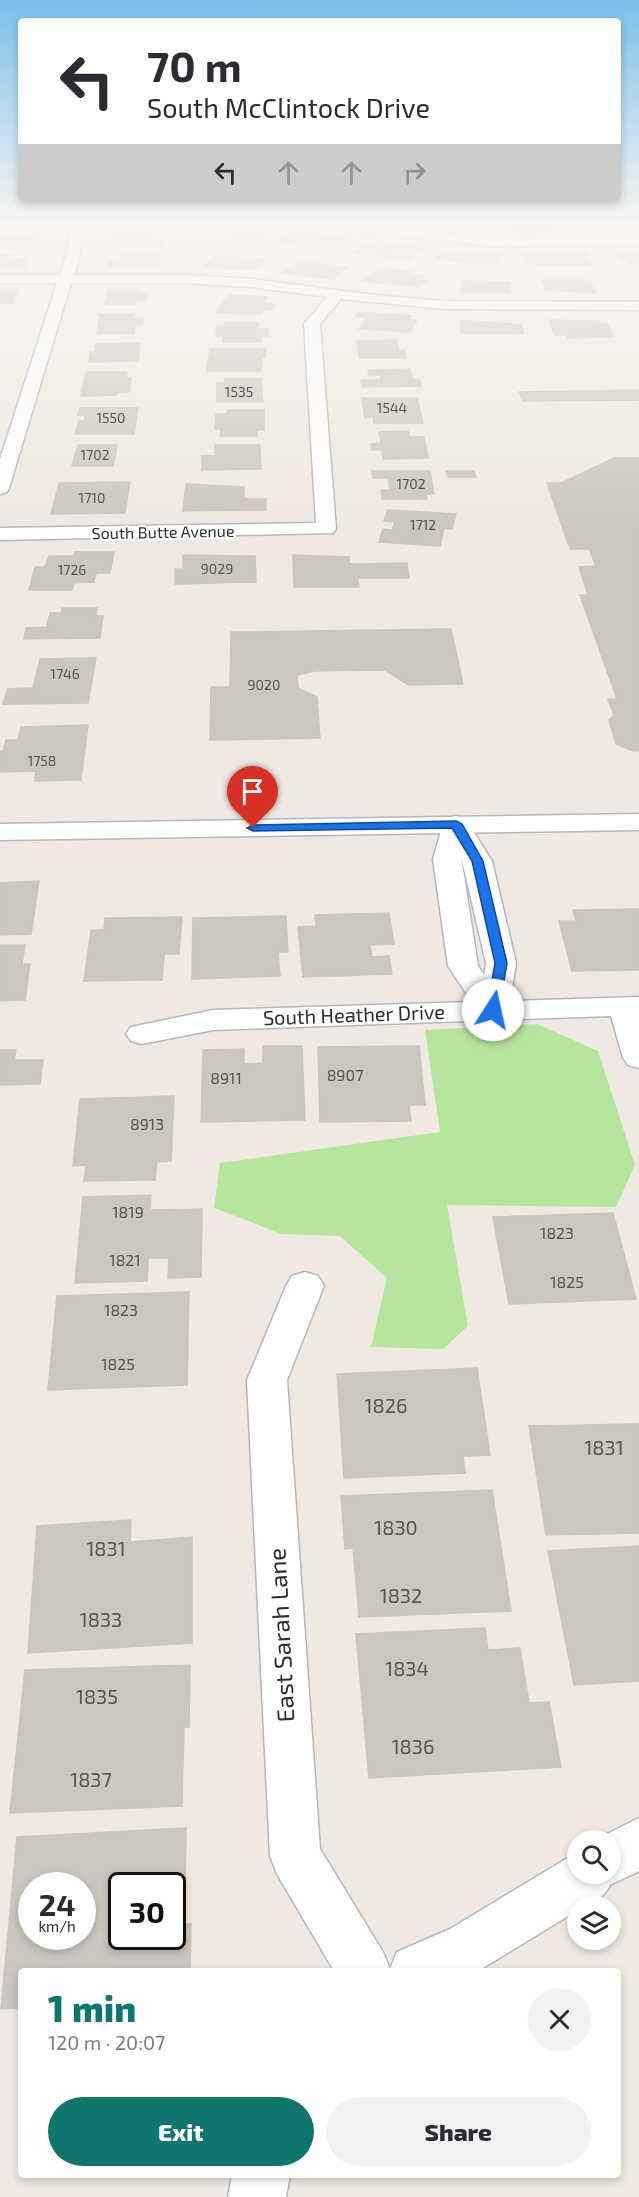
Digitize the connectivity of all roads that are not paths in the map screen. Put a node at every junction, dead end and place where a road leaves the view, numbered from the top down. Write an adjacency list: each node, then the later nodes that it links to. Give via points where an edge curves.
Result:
1 (52, 325): 3 (street)
2 (312, 325): 4 (street, South Butte Avenue, via 326,529)
3 (0, 488)
4 (0, 534)
5 (639, 822): 6 (street)
6 (456, 824): 7 (street); 9 (street, via 447,859 464,966)
7 (0, 832)
8 (631, 1006): 9 (street, South Heather Drive); 11 (street)
9 (493, 1010): 10 (street, South Heather Drive, via 213,1020)
10 (142, 1034)
11 (639, 1058)
12 (304, 1286): 16 (street, East Sarah Lane, via 267,1380 294,1856)
13 (639, 1844): 14 (street)
14 (621, 1854)
15 (573, 1884): 17 (street, via 470,1948)
16 (362, 1968)
17 (423, 1968)
18 (260, 2178): 19 (street)
19 (257, 2197)

